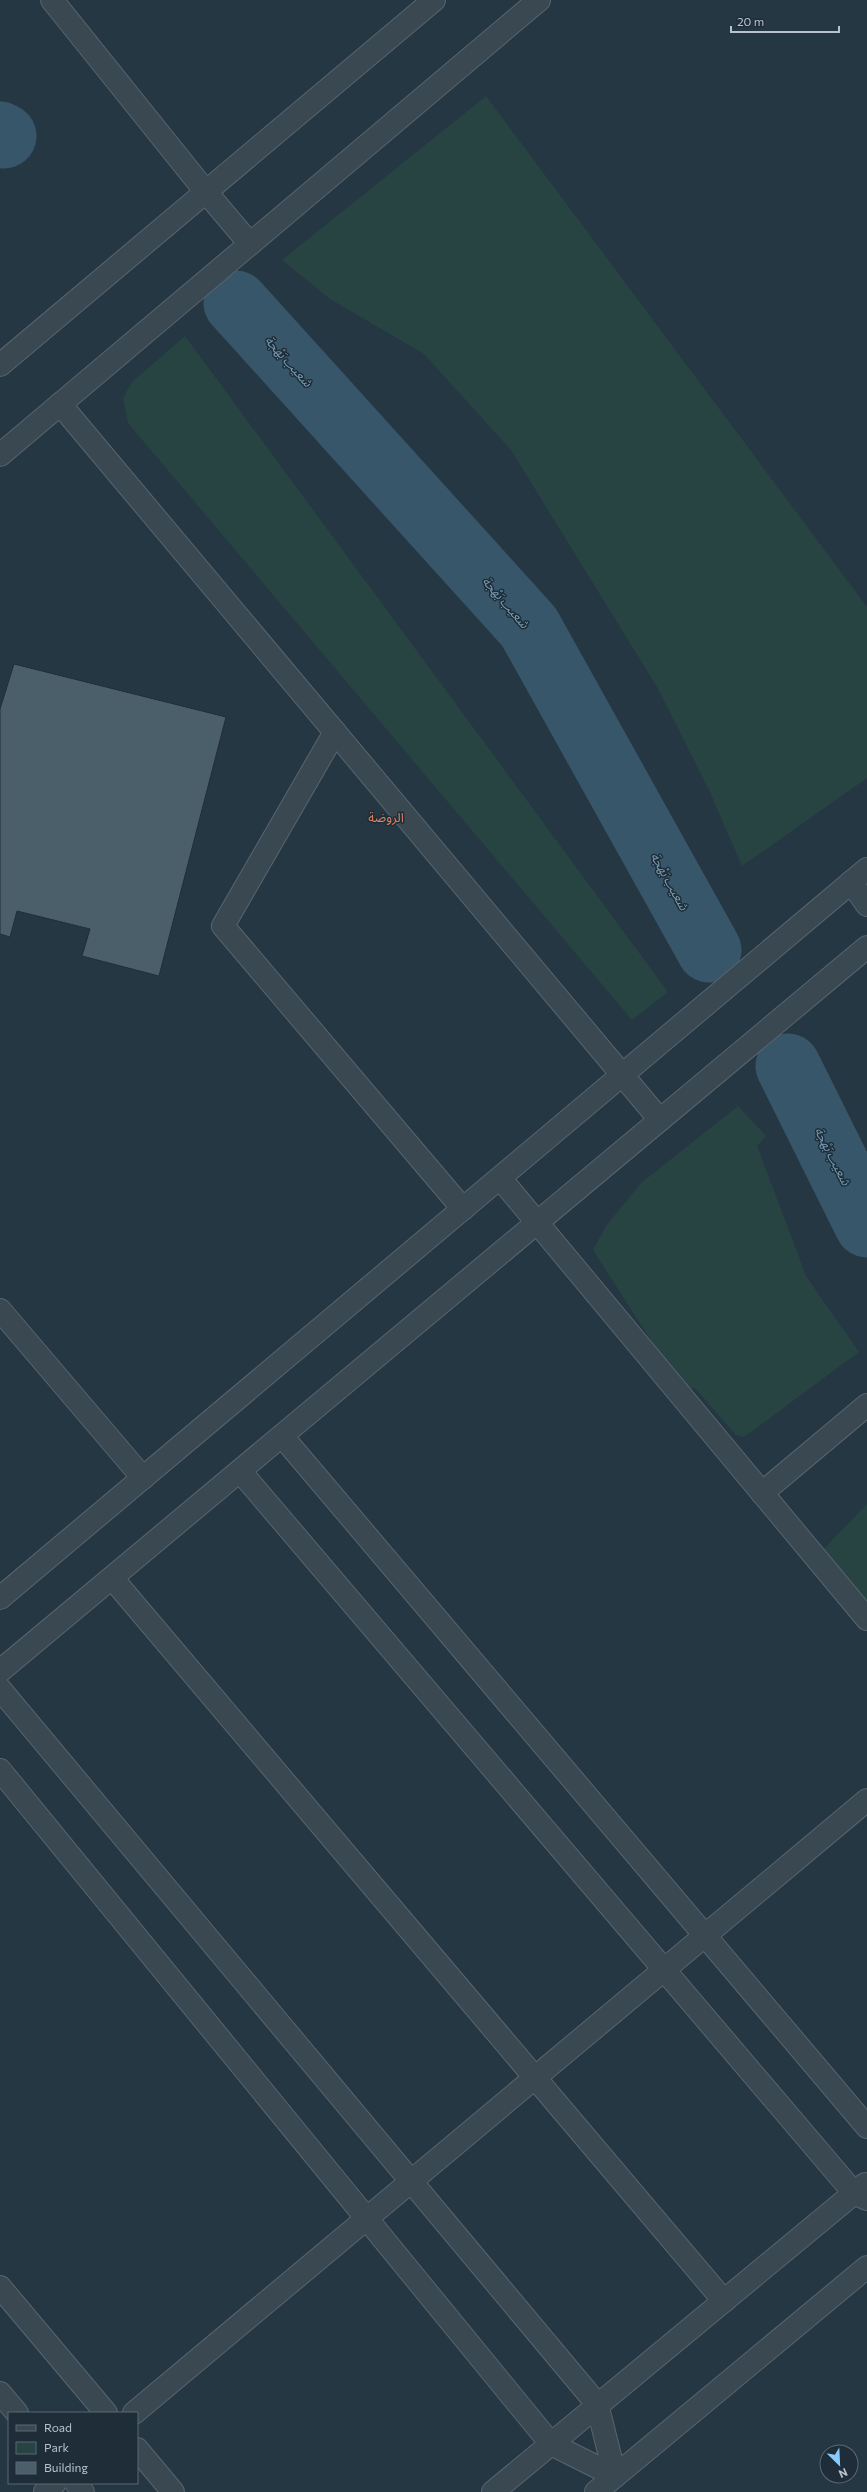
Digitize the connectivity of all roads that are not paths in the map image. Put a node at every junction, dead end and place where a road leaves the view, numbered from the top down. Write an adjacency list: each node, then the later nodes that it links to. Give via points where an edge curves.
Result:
1 (52, 0): 4 (street)
2 (434, 0): 4 (street)
3 (539, 0): 5 (street)
4 (206, 192): 5 (street); 6 (street)
5 (250, 244): 7 (street)
6 (0, 366)
7 (60, 404): 8 (street); 9 (street)
8 (0, 455)
9 (334, 732): 13 (street); 16 (street, via 224,926)
10 (859, 876): 11 (street); 13 (street)
11 (867, 905)
12 (867, 947): 14 (street)
13 (622, 1075): 14 (street); 15 (street)
14 (660, 1120): 17 (street)
15 (500, 1178): 16 (street); 17 (street)
16 (462, 1209): 22 (street)
17 (537, 1223): 20 (street); 23 (street)
18 (0, 1310): 22 (street)
19 (867, 1405): 23 (street)
20 (282, 1436): 21 (street); 31 (street)
21 (240, 1471): 24 (street); 32 (street)
22 (143, 1478): 25 (street)
23 (762, 1493): 26 (street)
24 (112, 1578): 27 (street); 33 (street)
25 (0, 1598)
26 (867, 1619)
27 (0, 1671)
28 (0, 1690): 35 (street)
29 (0, 1770): 37 (street)
30 (867, 1800): 31 (street)
31 (706, 1935): 32 (street); 34 (street)
32 (664, 1970): 33 (street); 36 (street)
33 (535, 2078): 35 (street); 40 (street)
34 (867, 2127)
35 (411, 2181): 37 (street); 42 (street)
36 (863, 2191): 40 (street)
37 (367, 2219): 45 (street); 46 (street)
38 (867, 2267): 48 (street)
39 (0, 2287): 44 (street)
40 (724, 2301): 42 (street)
41 (0, 2393): 43 (street)
42 (597, 2404): 46 (street); 48 (street)
43 (16, 2412)
44 (105, 2412)
45 (135, 2412)
46 (551, 2444): 48 (street); 54 (street)
47 (138, 2450): 53 (street)
48 (615, 2476): 55 (street)
49 (54, 2484): 51 (street)
50 (77, 2484): 52 (street)
51 (45, 2492)
52 (83, 2492)
53 (173, 2492)
54 (493, 2492)
55 (596, 2492)

